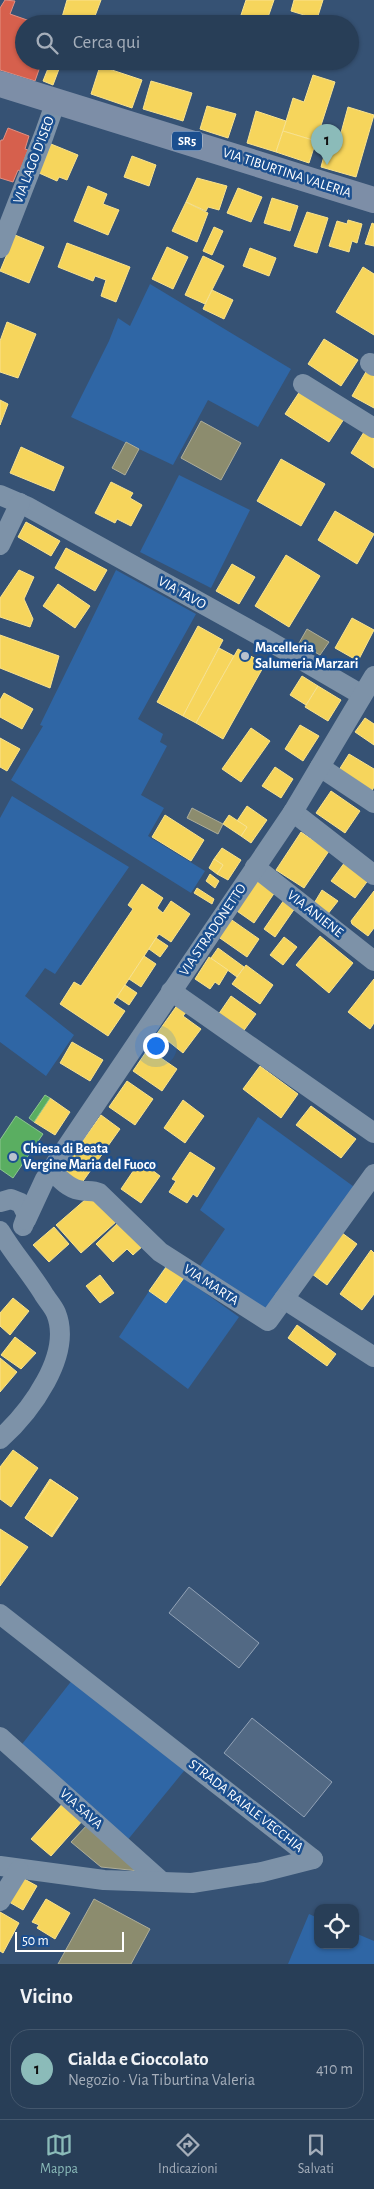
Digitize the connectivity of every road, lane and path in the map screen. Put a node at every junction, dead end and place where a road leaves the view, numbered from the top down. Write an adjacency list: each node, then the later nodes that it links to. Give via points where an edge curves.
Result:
1 (0, 84): 2 (main road, VIA TIBURTINA VALERIA / SR5)
2 (56, 101): 3 (main road, VIA TIBURTINA VALERIA / SR5); 4 (street, VIA LAGO D'ISEO)
3 (374, 200)
4 (0, 248)
5 (303, 384): 6 (street)
6 (374, 428)
7 (0, 495): 8 (street, VIA TAVO)
8 (20, 503): 9 (street); 11 (street, VIA TAVO)
9 (0, 545)
10 (374, 676): 11 (street, VIA STRADONETTO)
11 (362, 695): 12 (street, VIA STRADONETTO)
12 (320, 767): 13 (street); 14 (street, VIA STRADONETTO)
13 (374, 803)
14 (293, 812): 15 (street, VIA STRADONETTO); 16 (street)
15 (255, 867): 17 (street, VIA ANIENE); 18 (street, VIA STRADONETTO)
16 (374, 875)
17 (374, 961)
18 (171, 991): 19 (street); 20 (street, VIA STRADONETTO)
19 (374, 1133)
20 (48, 1174): 22 (street, VIA STRADONETTO, via 30,1191); 23 (street, VIA STRADONETTO); 26 (street, VIA MARTA, via 79,1191 99,1193 160,1252 268,1321)
21 (374, 1174): 26 (street)
22 (5, 1199): 23 (street, via 24,1207)
23 (25, 1223): 24 (street, via 12,1232); 25 (street, VIA STRADONETTO, via 25,1250)
24 (0, 1230): 25 (street, VIA STRADONETTO)
25 (31, 1274): 28 (street, VIA STRADONETTO, via 56,1312 60,1339 53,1368 32,1402)
26 (284, 1299): 27 (street)
27 (374, 1357)
28 (0, 1439)
29 (0, 1614): 32 (street, STRADA RAIALE VECCHIA, via 313,1859 262,1872 192,1882)
30 (0, 1738): 32 (street, VIA SAVA)
31 (9, 1868): 32 (street, STRADA RAIALE VECCHIA, via 104,1880); 33 (street)
32 (161, 1881)
33 (0, 1900)

